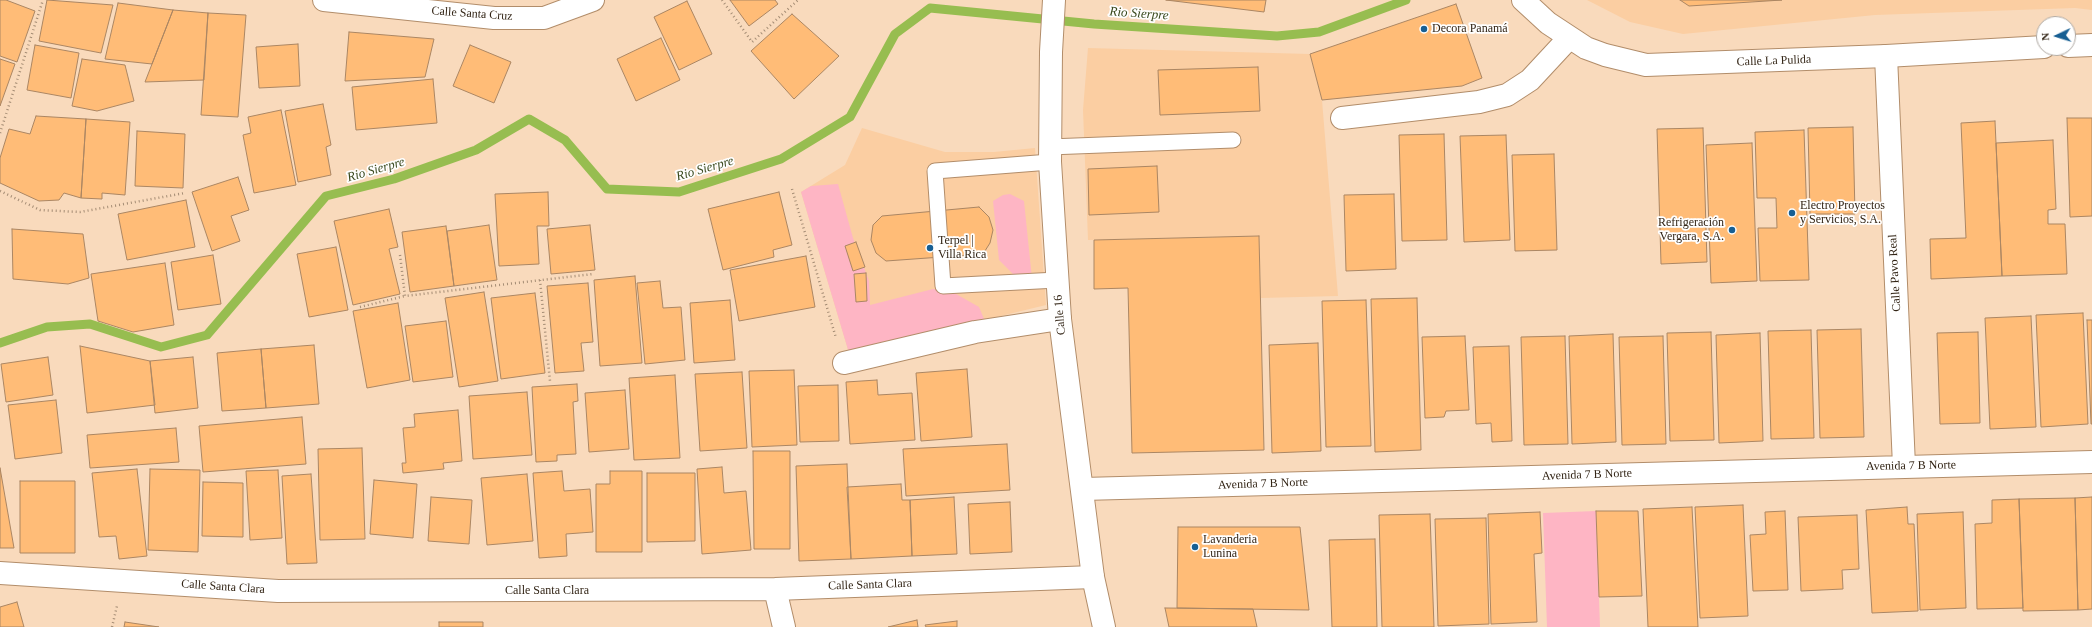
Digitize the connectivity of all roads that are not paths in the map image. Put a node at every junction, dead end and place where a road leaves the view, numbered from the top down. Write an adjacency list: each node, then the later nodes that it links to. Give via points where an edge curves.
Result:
1 (324, 0): 2 (street, Calle Santa Cruz, via 494,18 544,18)
2 (593, 0)
3 (1054, 0): 12 (street, Calle 16)
4 (1523, 0): 5 (street, Calle La Pulida)
5 (1569, 38): 9 (street, Calle La Pulida, via 1605,55 1646,65); 10 (street, via 1530,80 1507,95 1479,102)
6 (2092, 45): 7 (street)
7 (2076, 46)
8 (2036, 48): 9 (street, Calle La Pulida)
9 (1886, 56): 17 (street, Calle Pavo Real)
10 (1342, 118)
11 (1233, 140): 12 (lane)
12 (1050, 155): 13 (street, Calle 16); 13 (lane, via 934,171 943,286)
13 (1057, 280): 14 (street, Calle 16)
14 (1060, 320): 15 (street, via 975,332); 18 (street, Calle 16)
15 (844, 363)
16 (2092, 462): 17 (street, Avenida 7 B Norte)
17 (1904, 466): 18 (street, Avenida 7 B Norte)
18 (1083, 489): 20 (street, Calle 16)
19 (0, 573): 21 (street, Calle Santa Clara, via 278,591)
20 (1093, 577): 21 (street, Calle Santa Clara); 23 (street, Calle 16)
21 (776, 589): 22 (street)
22 (784, 627)
23 (1104, 627)

